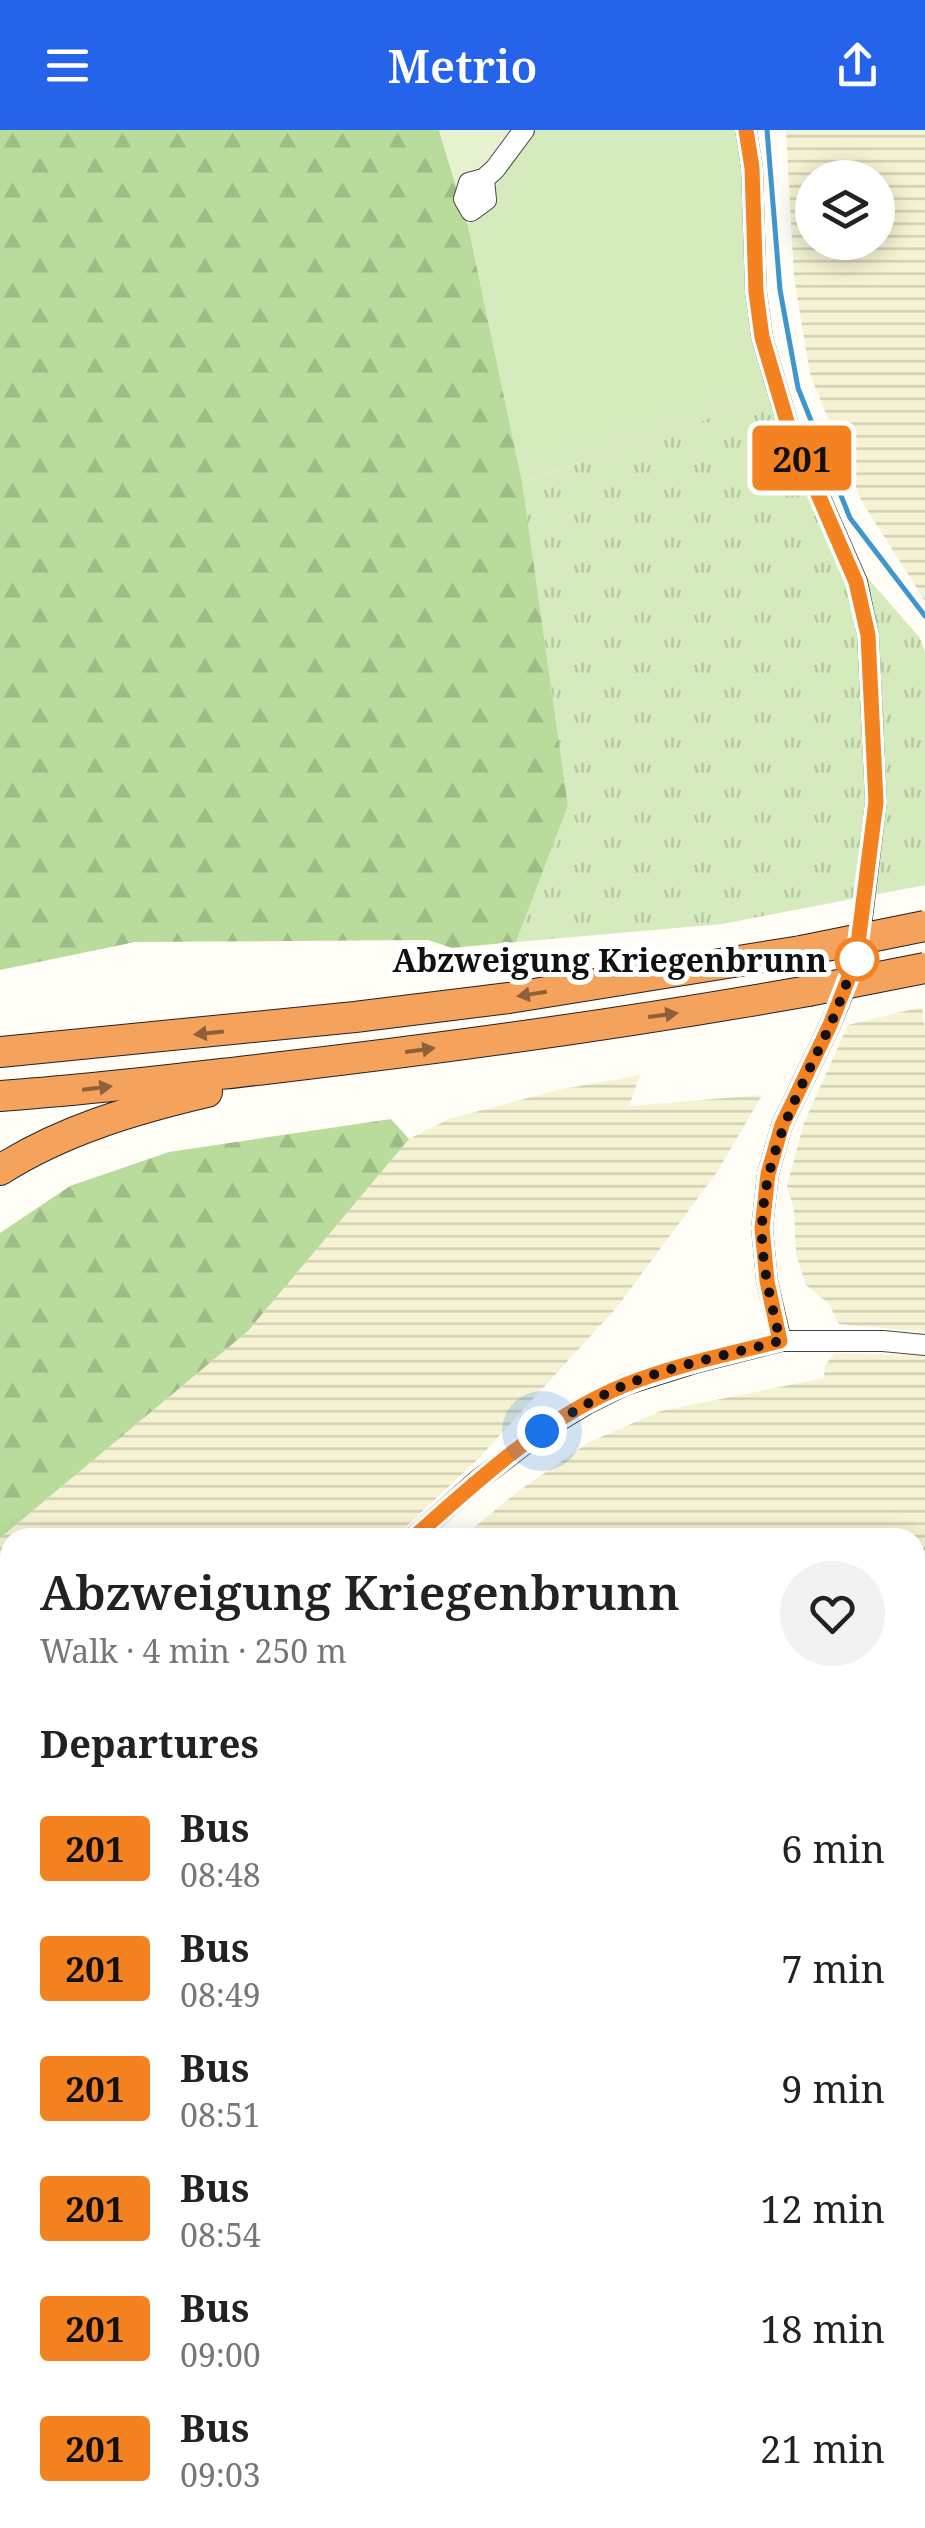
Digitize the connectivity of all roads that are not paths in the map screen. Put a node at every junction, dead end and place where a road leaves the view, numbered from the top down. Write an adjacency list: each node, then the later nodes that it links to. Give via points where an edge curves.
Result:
1 (524, 130): 3 (street)
2 (746, 130): 10 (street, via 762,337 788,425 856,582 868,635 876,802 856,959 782,1125 768,1174 762,1228)
3 (484, 179)
4 (925, 926): 6 (highway, one-way to 6, bridge, via 509,998)
5 (925, 968): 7 (highway, one-way to 5, bridge, via 704,1009)
6 (0, 1052)
7 (364, 1058): 8 (highway, one-way to 7); 9 (highway, via 164,1102 86,1128)
8 (0, 1096)
9 (0, 1170)
10 (780, 1341): 11 (street); 12 (street, via 625,1385 587,1404 542,1431)
11 (925, 1344)
12 (424, 1528)

